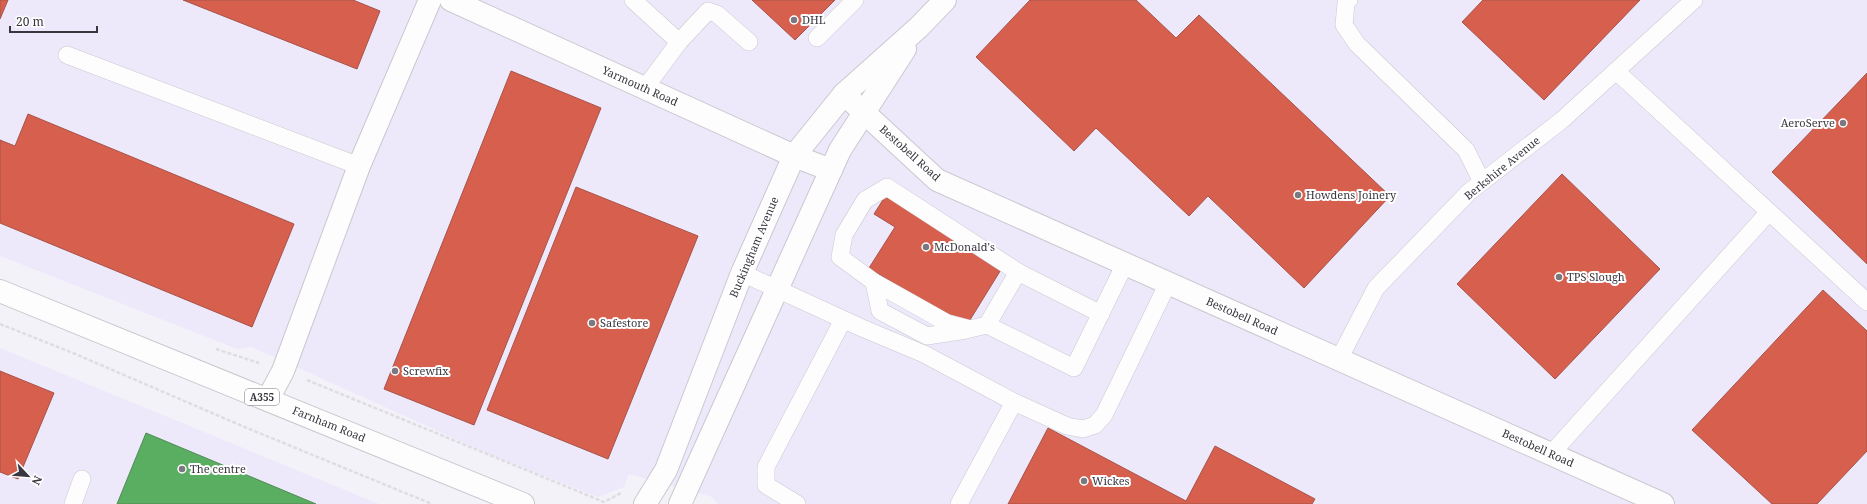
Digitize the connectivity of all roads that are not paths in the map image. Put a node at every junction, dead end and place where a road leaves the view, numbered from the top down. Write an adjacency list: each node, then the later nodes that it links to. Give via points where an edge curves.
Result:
1 (430, 0): 18 (street)
2 (451, 0): 14 (street, Yarmouth Road)
3 (633, 0): 10 (lane)
4 (855, 0): 9 (lane)
5 (945, 0): 8 (street, Buckingham Avenue)
6 (1349, 0): 20 (lane, via 1346,3 1344,25 1357,44 1466,150)
7 (1694, 0): 13 (lane, Berkshire Avenue)
8 (919, 27): 15 (street, Buckingham Avenue); 16 (street, Buckingham Avenue)
9 (817, 38)
10 (679, 42): 11 (lane, via 708,11 718,14); 14 (lane)
11 (749, 42)
12 (67, 55): 18 (lane)
13 (1616, 71): 20 (lane, Berkshire Avenue, via 1562,120); 21 (lane)
14 (645, 88): 17 (street, Yarmouth Road)
15 (844, 94): 16 (street, Bestobell Road); 17 (street, Buckingham Avenue)
16 (864, 112): 19 (street, Buckingham Avenue); 22 (street, Bestobell Road, via 937,180)
17 (794, 156): 19 (street, Yarmouth Road); 24 (street, Buckingham Avenue)
18 (359, 166): 35 (street, via 283,370)
19 (830, 170): 27 (street, Buckingham Avenue)
20 (1482, 182): 34 (lane, Berkshire Avenue, via 1469,192 1376,288)
21 (1769, 212): 29 (lane); 37 (lane)
22 (1125, 264): 26 (street, Bestobell Road); 30 (lane)
23 (1018, 272): 25 (lane, via 887,187 865,200 844,235 840,257); 30 (lane); 32 (lane)
24 (742, 273): 27 (lane); 42 (street, Buckingham Avenue, via 666,470)
25 (874, 282): 33 (lane, via 947,323); 33 (lane, via 880,311 927,336)
26 (1168, 283): 34 (street, Bestobell Road); 36 (lane, via 1104,415 1095,424 1083,429 1067,426)
27 (778, 289): 31 (lane); 43 (street, Buckingham Avenue)
28 (0, 291): 35 (street, Farnham Road / A355)
29 (1867, 302)
30 (1101, 314): 32 (lane, via 1074,368)
31 (843, 320): 36 (lane, via 924,354); 44 (lane, via 766,467 766,486)
32 (986, 325): 33 (lane)
33 (970, 329)
34 (1339, 359): 37 (street, Bestobell Road)
35 (268, 399): 41 (street, Farnham Road / A355)
36 (1014, 402): 45 (lane)
37 (1551, 454): 39 (street, Bestobell Road)
38 (82, 479): 40 (lane)
39 (1656, 503)
40 (73, 504)
41 (523, 504)
42 (645, 504)
43 (680, 504)
44 (797, 504)
45 (959, 504)

